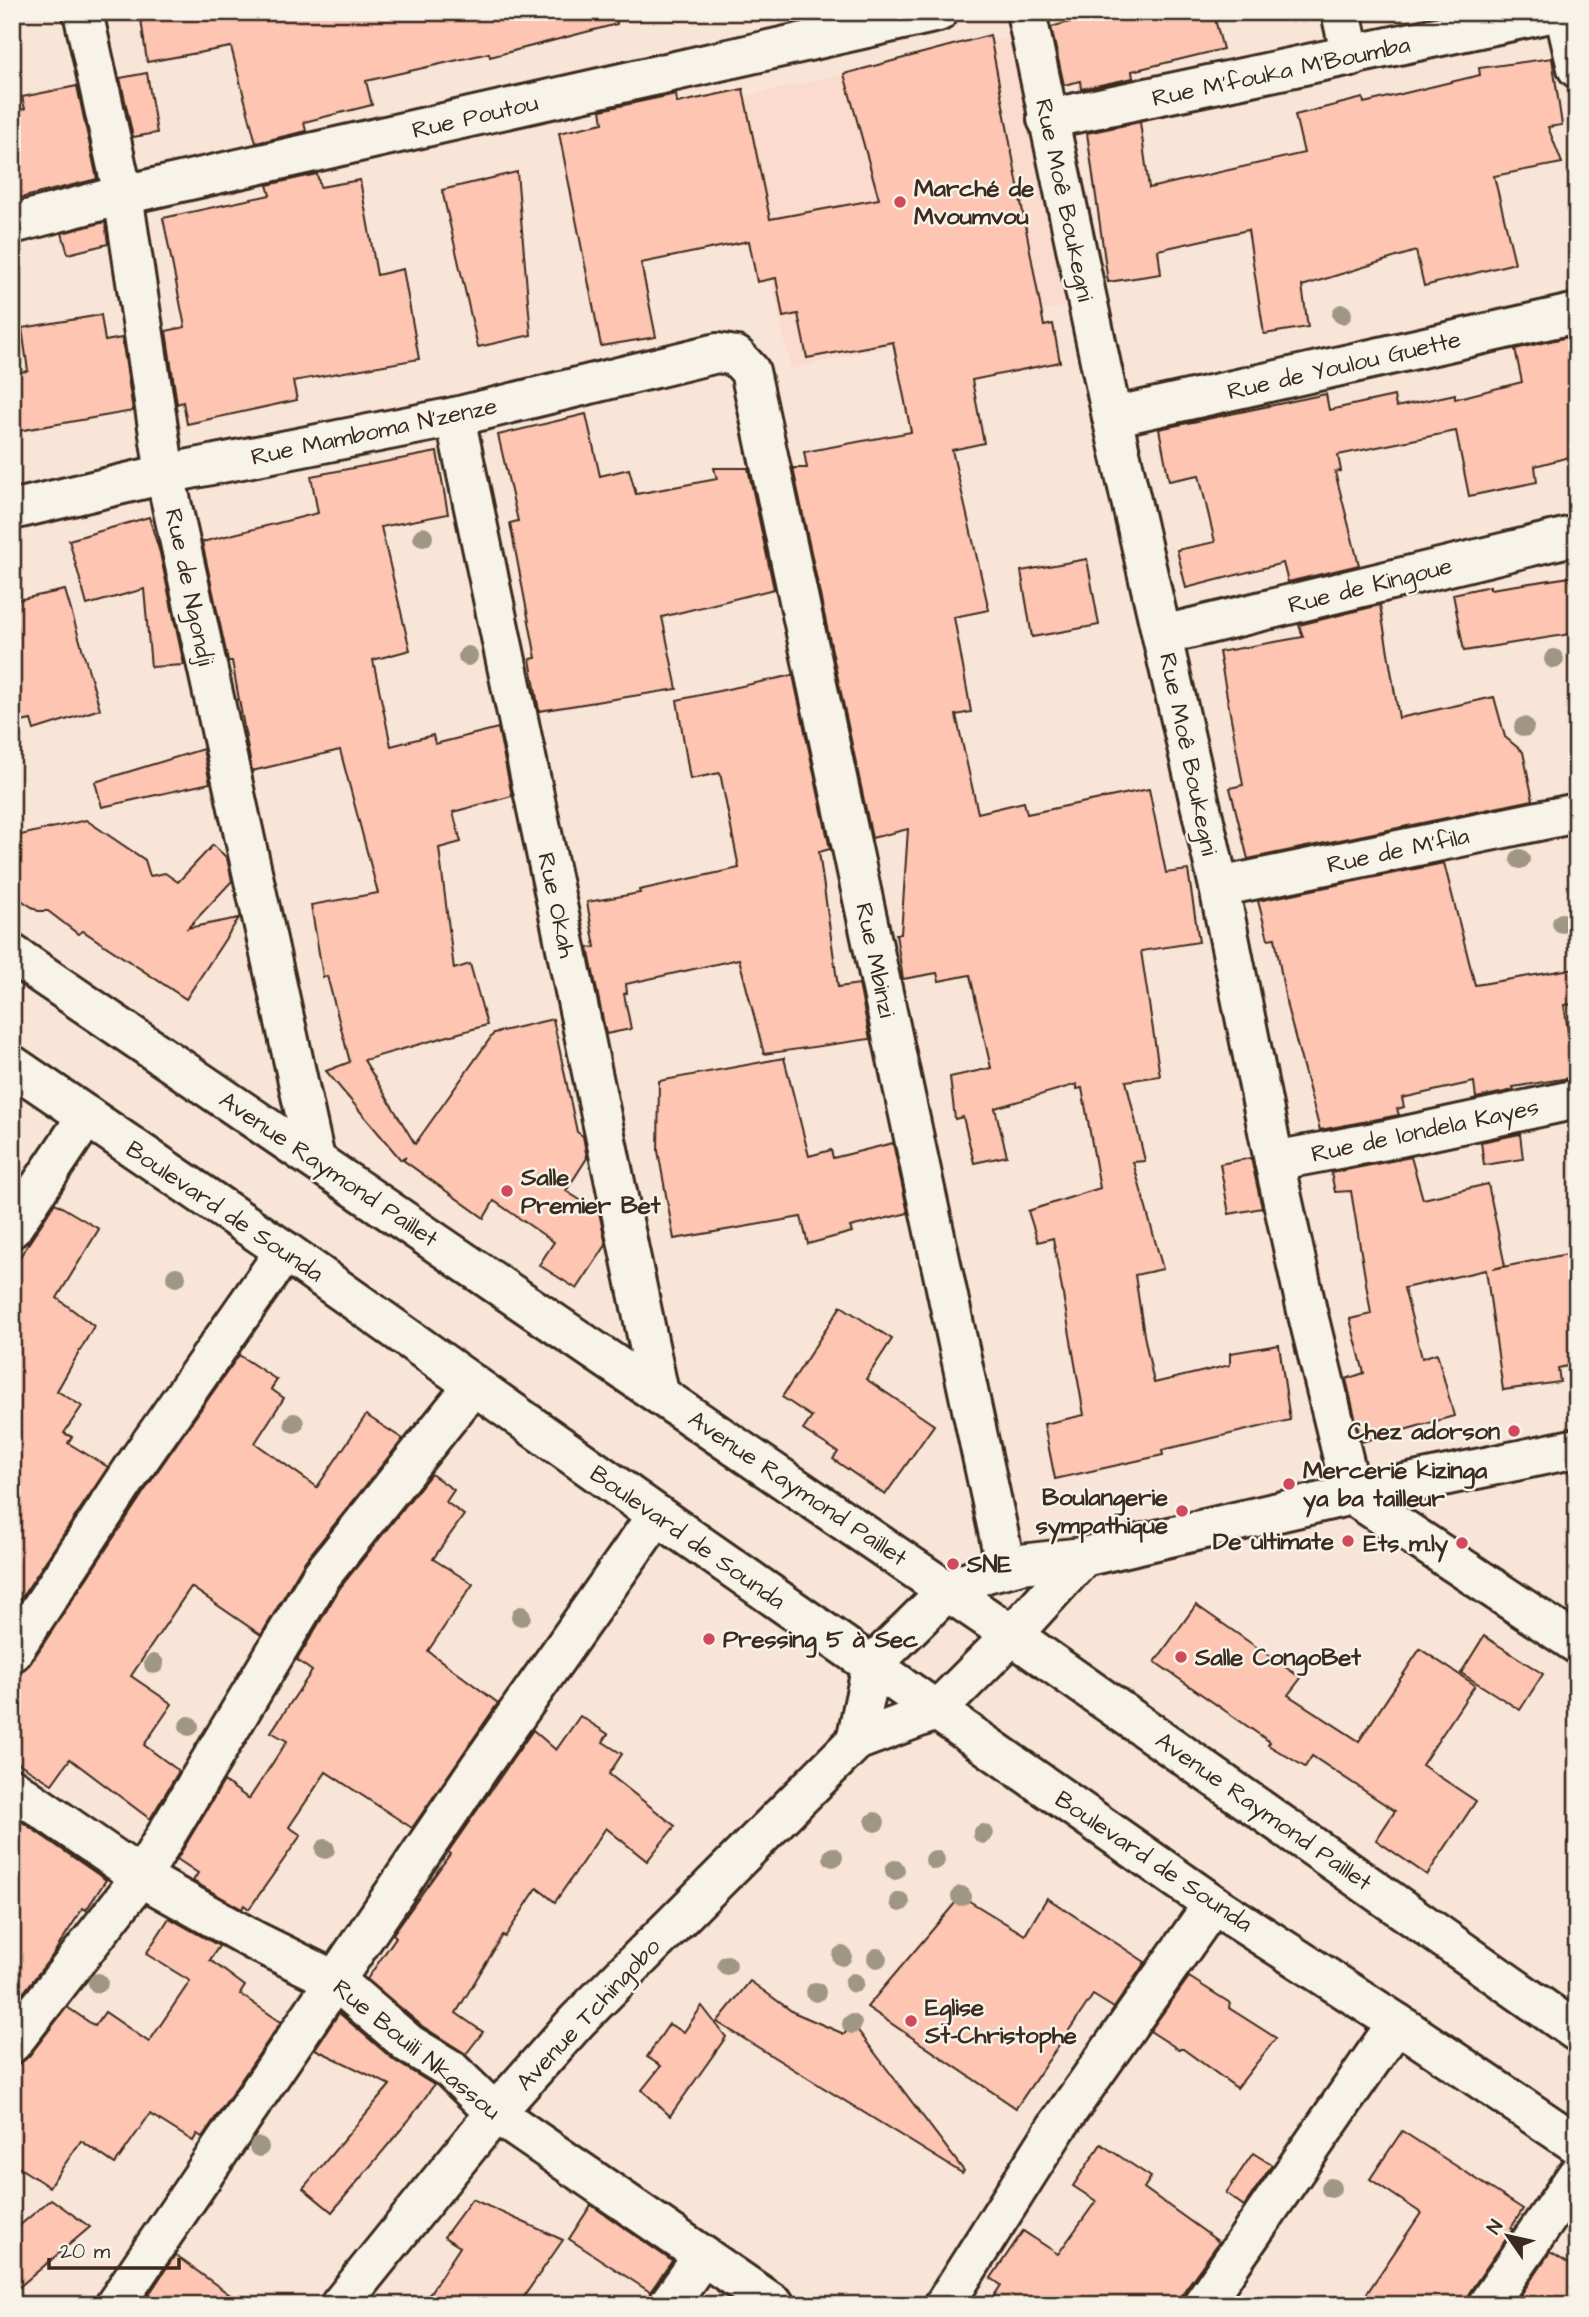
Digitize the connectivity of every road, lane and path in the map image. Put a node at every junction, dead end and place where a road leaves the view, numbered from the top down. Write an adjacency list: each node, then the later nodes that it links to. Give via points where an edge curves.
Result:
1 (83, 12): 10 (street, Rue de Ngondji)
2 (938, 12): 10 (street, Rue Poutou)
3 (1026, 12): 9 (street, Rue Moê Boukegni)
4 (1341, 12): 7 (street)
5 (1555, 12): 7 (street, Rue M'fouka M'Boumba)
6 (1564, 12): 8 (street)
7 (1351, 57): 9 (street, Rue M'fouka M'Boumba)
8 (1577, 68)
9 (1047, 119): 14 (street, Rue Moê Boukegni)
10 (123, 195): 11 (street, Rue Poutou); 16 (street, Rue de Ngondji)
11 (12, 224)
12 (1577, 313): 14 (street, Rue de Youlou Guette)
13 (736, 356): 15 (street, Rue Mamboma N'zenze, via 717,353); 36 (street, Rue Mbinzi, via 750,371)
14 (1112, 416): 19 (street, Rue Moê Boukegni)
15 (455, 417): 16 (street, Rue Mamboma N'zenze); 31 (street, Rue Okah)
16 (165, 474): 17 (street, Rue Mamboma N'zenze); 26 (street, Rue de Ngondji)
17 (12, 510)
18 (1577, 535): 19 (street, Rue de Kingoue)
19 (1163, 635): 21 (street, Rue Moê Boukegni)
20 (1577, 813): 21 (street, Rue de M'fila)
21 (1219, 887): 27 (street, Rue Moê Boukegni)
22 (12, 954): 26 (street, Avenue Raymond Paillet)
23 (12, 1065): 25 (street, Boulevard de Sounda)
24 (1577, 1098): 27 (street, Rue de londela Kayes)
25 (87, 1116): 28 (street); 29 (street, Boulevard de Sounda)
26 (315, 1159): 31 (street, Avenue Raymond Paillet)
27 (1273, 1161): 33 (street, Rue Moê Boukegni)
28 (12, 1228)
29 (285, 1251): 30 (street, Boulevard de Sounda); 40 (street)
30 (474, 1385): 34 (street, Boulevard de Sounda); 45 (street, via 322,1575)
31 (659, 1393): 37 (street, Avenue Raymond Paillet)
32 (1577, 1448): 33 (street)
33 (1352, 1495): 35 (street); 39 (street)
34 (657, 1516): 41 (street, Boulevard de Sounda); 47 (street)
35 (1083, 1557): 36 (street); 38 (street)
36 (1006, 1568): 37 (street)
37 (947, 1591): 38 (street, Avenue Raymond Paillet); 41 (street)
38 (1012, 1635): 42 (street); 49 (street, Avenue Raymond Paillet)
39 (1577, 1644)
40 (12, 1652)
41 (872, 1665): 42 (street, Boulevard de Sounda); 43 (street)
42 (936, 1711): 43 (street, Avenue Tchingobo); 46 (street, Boulevard de Sounda)
43 (856, 1741): 51 (street, Avenue Tchingobo, via 576,2021)
44 (12, 1788): 45 (street, Rue Bouili Nkassou)
45 (141, 1877): 47 (street, Rue Bouili Nkassou); 50 (street)
46 (1213, 1903): 48 (street, Boulevard de Sounda); 59 (street, via 1056,2128)
47 (336, 1981): 51 (street, Rue Bouili Nkassou, via 409,2043 450,2069); 55 (street)
48 (1397, 2023): 52 (street, Boulevard de Sounda); 60 (street)
49 (1577, 2032)
50 (12, 2043)
51 (495, 2113): 54 (street, Rue Bouili Nkassou); 56 (street, Avenue Tchingobo)
52 (1577, 2144)
53 (1577, 2175): 61 (street)
54 (703, 2256): 57 (street); 58 (street, Rue Bouili Nkassou)
55 (115, 2305)
56 (340, 2305)
57 (668, 2305)
58 (775, 2305)
59 (944, 2305)
60 (1202, 2305)
61 (1487, 2305)

